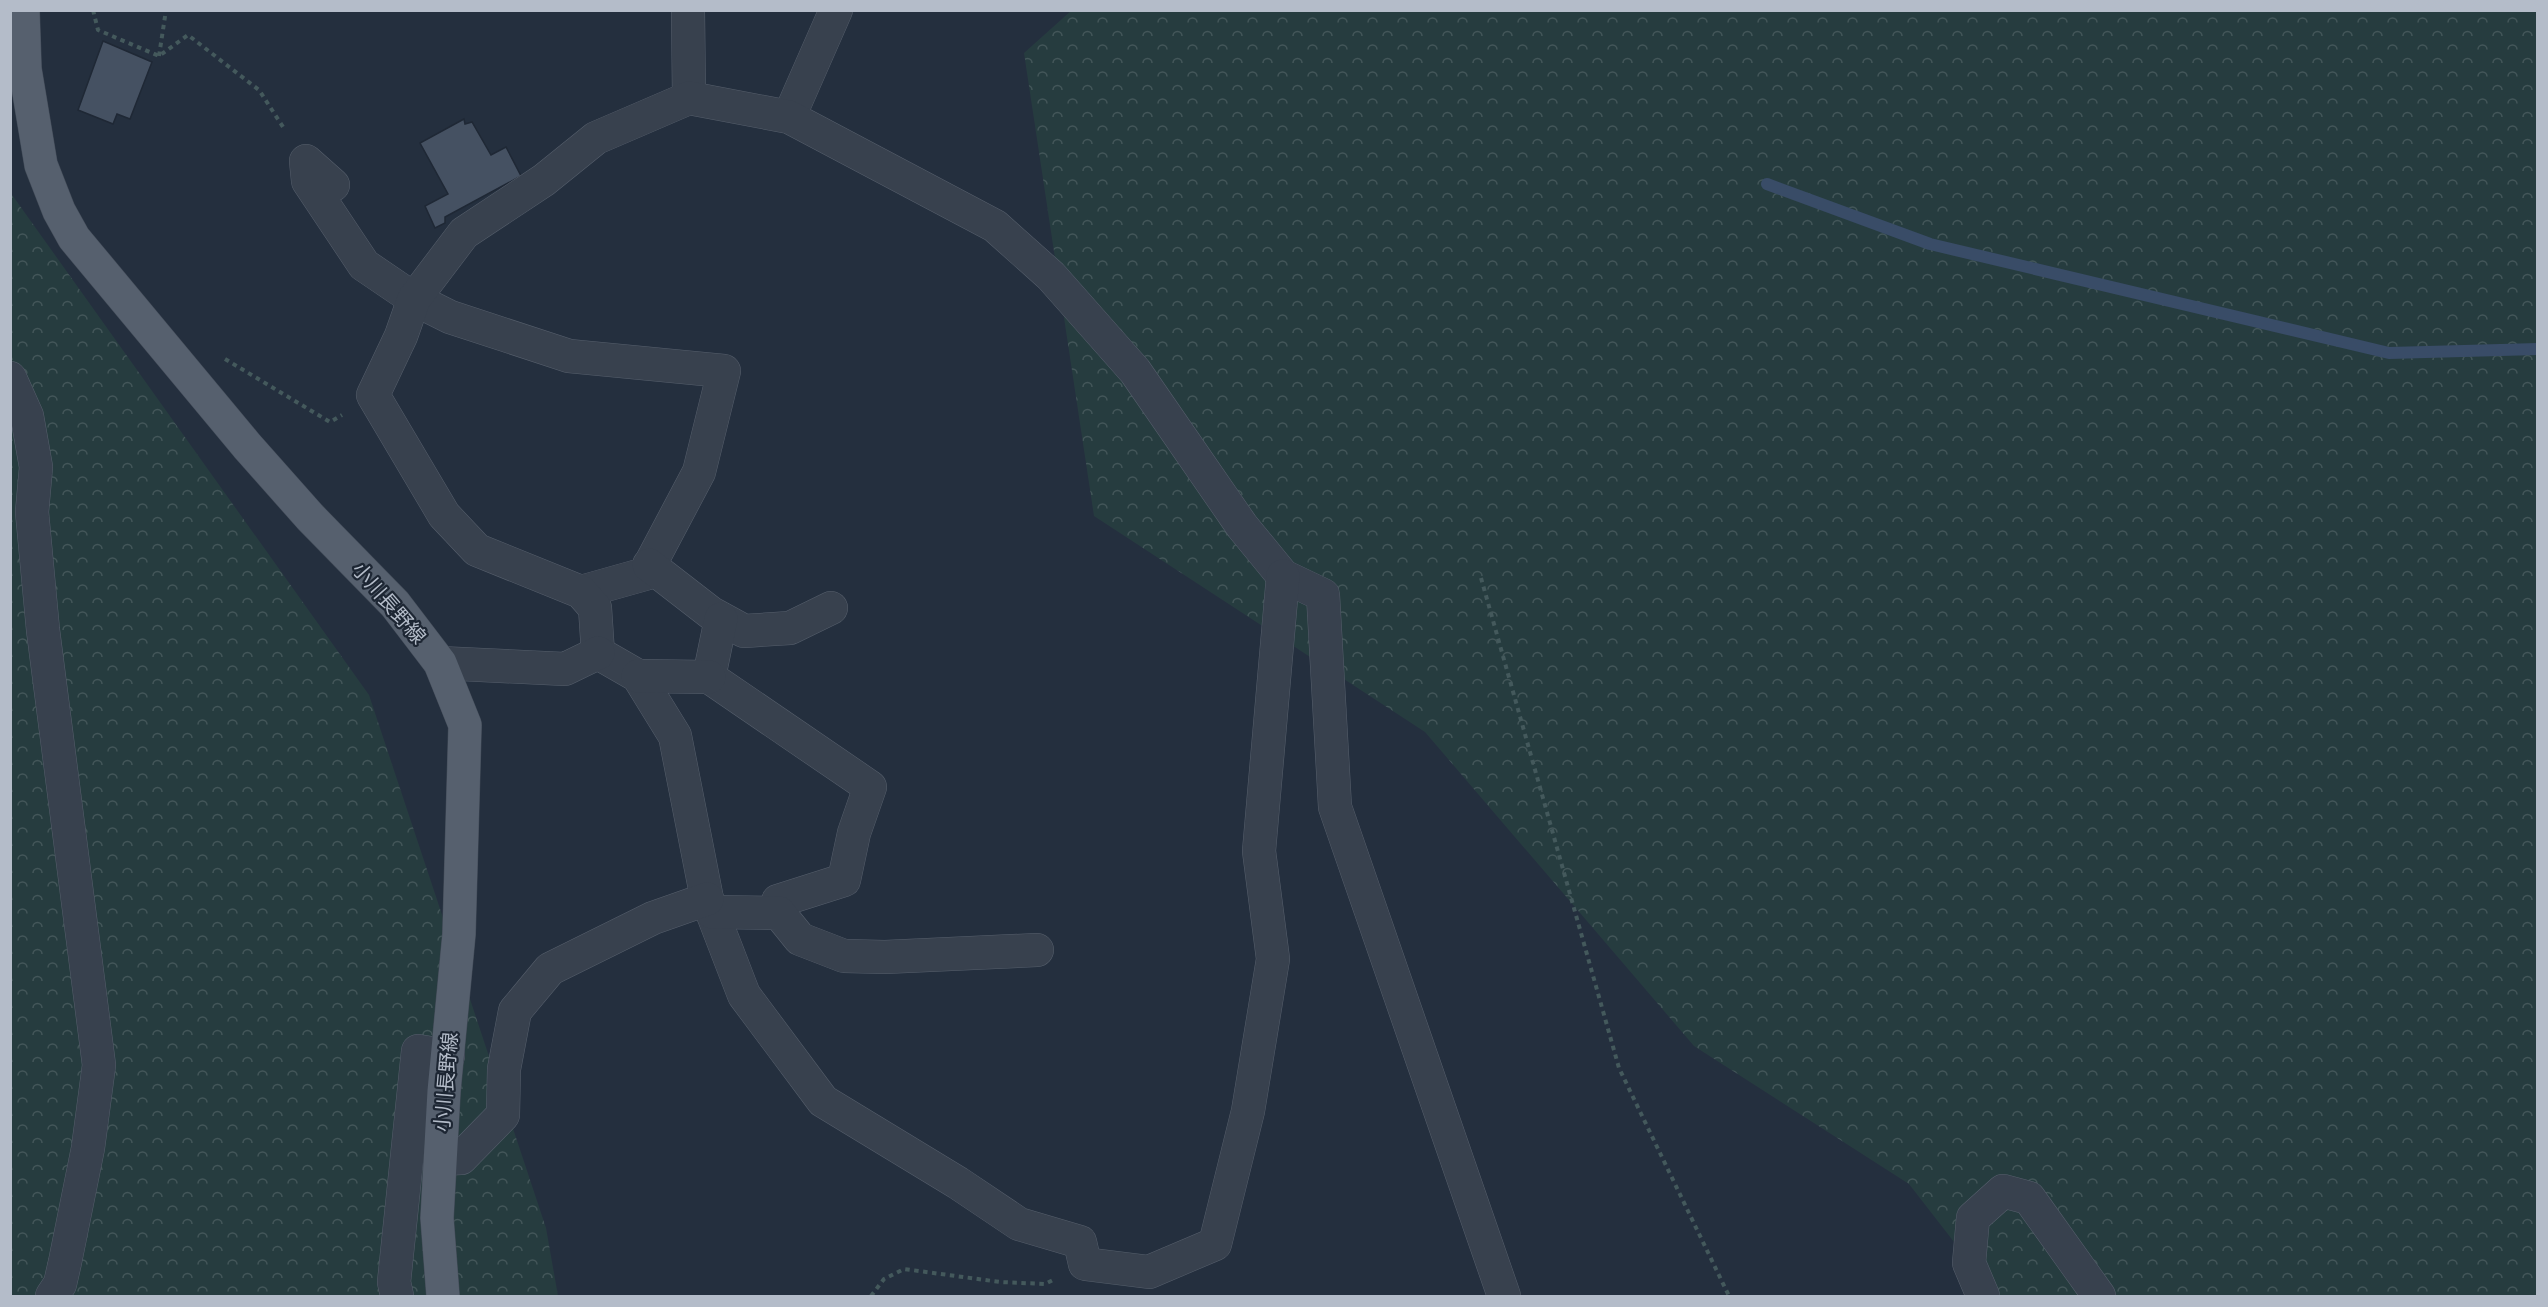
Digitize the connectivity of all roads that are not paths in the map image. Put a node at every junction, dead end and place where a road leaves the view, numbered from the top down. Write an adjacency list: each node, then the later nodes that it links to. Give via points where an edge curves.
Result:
1 (23, 10): 15 (main road, 小川長野線, via 25,69 41,165 74,238 247,446 395,604)
2 (688, 10): 4 (street)
3 (836, 10): 5 (street)
4 (688, 98): 5 (street); 7 (street, via 596,138 544,180 464,234)
5 (789, 117): 10 (street, via 995,226 1051,276 1136,371 1242,526)
6 (333, 185): 7 (street, via 306,161 308,181 364,265)
7 (414, 299): 9 (street, via 450,317 569,356 724,371 699,472); 11 (street, via 373,395 444,514 477,550)
8 (10, 378): 23 (street, via 27,416 36,467 32,512 44,630 99,1065 88,1148 65,1262 60,1284)
9 (649, 565): 11 (street, via 645,574); 13 (street)
10 (1283, 576): 18 (street, via 1259,851 1273,958 1248,1111 1215,1244 1149,1272 1085,1264 1080,1242 1019,1224 823,1101 744,995); 26 (street, via 1323,595 1335,807)
11 (581, 592): 14 (street, via 595,608)
12 (831, 608): 13 (street, via 790,628 744,631)
13 (721, 619): 17 (street)
14 (598, 653): 15 (street, via 565,669); 16 (street)
15 (440, 663): 21 (main road, 小川長野線, via 465,725 459,934)
16 (638, 676): 17 (street); 18 (street, via 675,736)
17 (710, 677): 19 (street, via 870,787 854,833 844,880 778,901)
18 (709, 905): 19 (street); 22 (street, via 653,918 550,969 515,1011 504,1069 503,1115 461,1158)
19 (778, 913): 20 (street, via 800,939 844,956)
20 (1037, 950)
21 (448, 1056): 22 (main road, 小川長野線); 24 (street, via 418,1052 394,1282)
22 (440, 1159): 25 (main road, 小川長野線, via 437,1218)
23 (52, 1296)
24 (397, 1296)
25 (442, 1296)
26 (1504, 1296)
27 (1983, 1296): 28 (street, via 1969,1263 1973,1218 2003,1191 2029,1198)
28 (2099, 1296)

